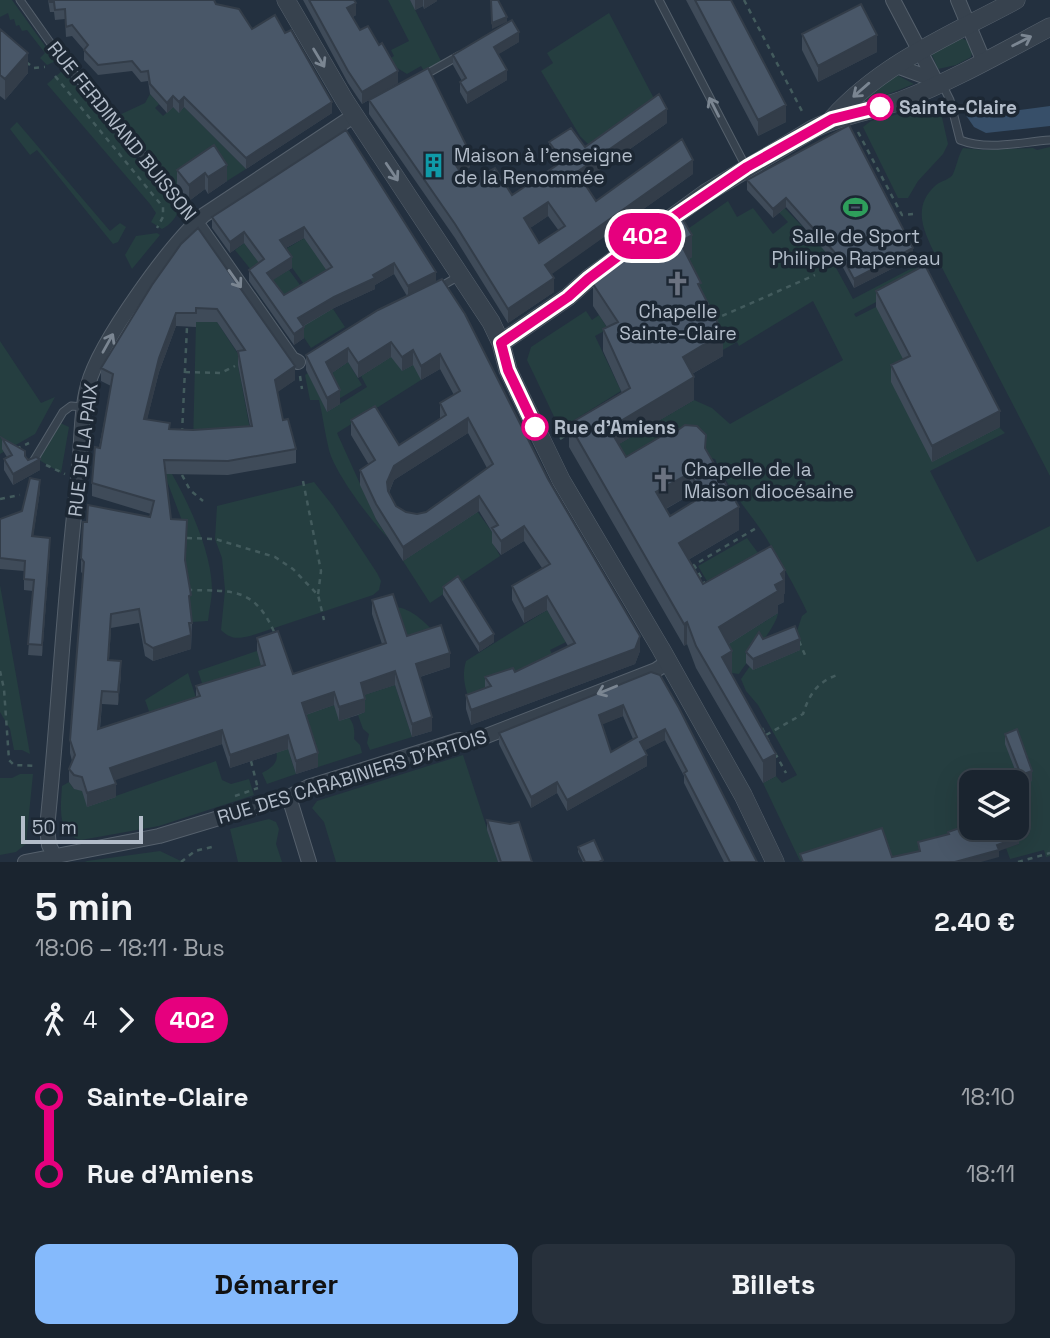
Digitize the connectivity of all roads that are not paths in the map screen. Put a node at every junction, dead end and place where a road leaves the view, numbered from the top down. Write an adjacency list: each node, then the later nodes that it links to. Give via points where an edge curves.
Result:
1 (20, 0): 19 (lane, RUE FERDINAND BUISSON, via 61,58)
2 (286, 0): 15 (street, one-way to 15, via 302,15)
3 (659, 0): 18 (lane, one-way to 3)
4 (893, 0): 10 (street)
5 (958, 0): 7 (street)
6 (1016, 0): 7 (street)
7 (969, 25): 10 (street); 11 (street)
8 (1050, 27): 11 (street, one-way to 8)
9 (471, 48): 13 (lane)
10 (919, 50): 12 (street); 14 (street)
11 (984, 62): 14 (street)
12 (894, 65): 14 (street); 16 (street, one-way to 16)
13 (414, 81)
14 (938, 82): 16 (street, via 900,101); 17 (lane, via 950,100 960,140 993,146)
15 (360, 112): 19 (street, RUE DE LA PAIX); 20 (street, one-way to 20)
16 (832, 119): 18 (street)
17 (1049, 140)
18 (747, 167): 22 (street)
19 (196, 222): 23 (street, RUE FERDINAND BUISSON, one-way to 23, via 292,359); 24 (street, RUE DE LA PAIX, one-way to 19, via 88,384 106,343)
20 (461, 275): 21 (lane); 22 (street)
21 (434, 291)
22 (501, 343): 26 (street, via 508,370 561,480)
23 (302, 361)
24 (85, 407): 25 (lane, via 71,406 63,412); 28 (street, RUE DE LA PAIX, via 47,828)
25 (32, 461)
26 (668, 662): 27 (street, RUE DES CARABINIERS D'ARTOIS, one-way to 27, via 505,730 476,740 459,740); 31 (street)
27 (289, 797): 28 (street, RUE DES CARABINIERS D'ARTOIS, via 159,836); 30 (street)
28 (55, 856): 29 (street, RUE DES CARABINIERS D'ARTOIS)
29 (25, 862)
30 (309, 862)
31 (775, 862)

